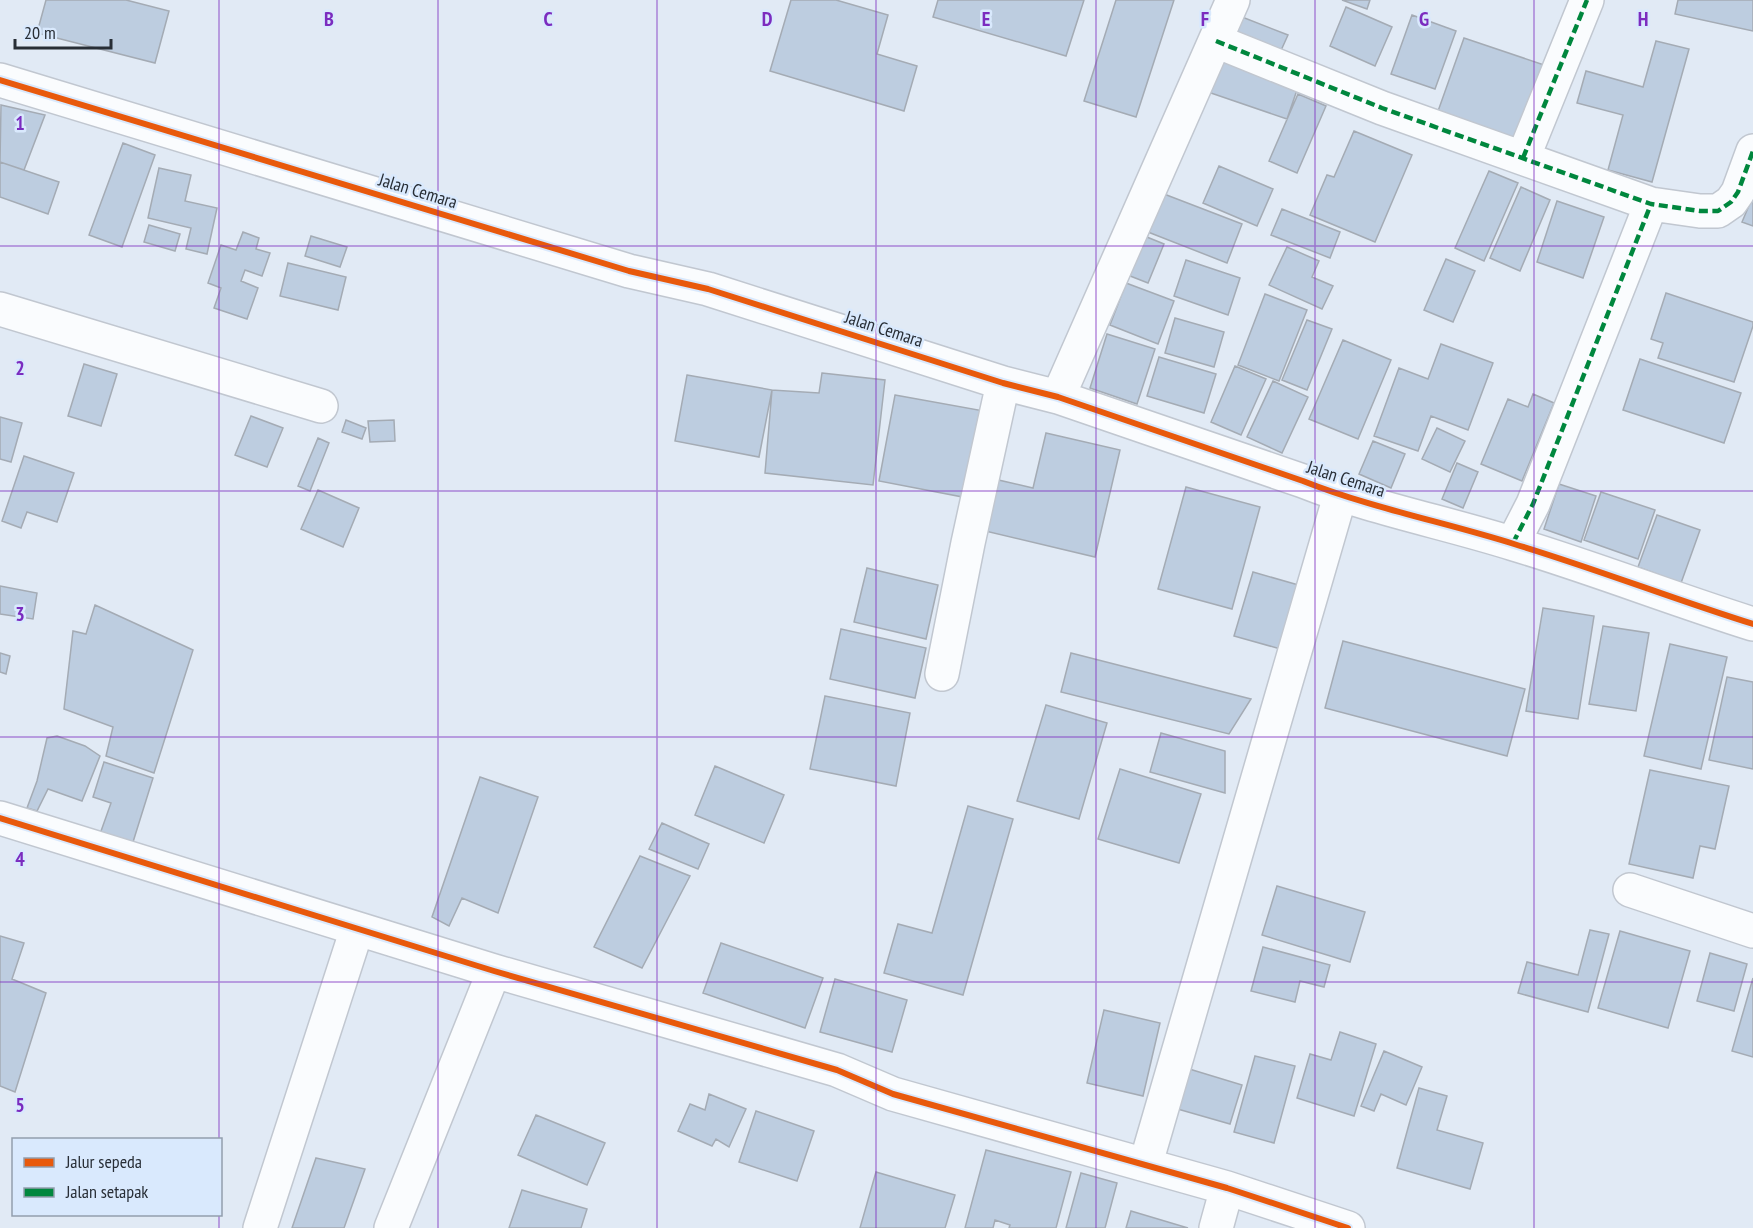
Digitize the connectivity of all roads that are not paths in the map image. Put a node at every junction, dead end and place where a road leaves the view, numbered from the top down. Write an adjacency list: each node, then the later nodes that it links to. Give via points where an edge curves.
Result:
1 (1233, 0): 3 (street)
2 (1587, 0): 6 (street)
3 (1216, 41): 6 (street, via 1382,108); 10 (street)
4 (0, 80): 9 (street, Jalan Cemara, via 628,271 708,289)
5 (1753, 152): 7 (street, via 1738,192 1718,211)
6 (1523, 158): 7 (street)
7 (1651, 204): 13 (street, via 1533,504)
8 (0, 309): 11 (street)
9 (1004, 384): 10 (street, Jalan Cemara); 15 (street)
10 (1058, 397): 12 (street, Jalan Cemara)
11 (321, 406)
12 (1340, 496): 13 (street, Jalan Cemara); 21 (street)
13 (1513, 543): 14 (street, Jalan Cemara)
14 (1753, 624)
15 (942, 674)
16 (0, 818): 18 (street)
17 (1630, 890): 19 (street)
18 (357, 929): 20 (street); 23 (street)
19 (1753, 931)
20 (494, 971): 21 (street, via 837,1070 893,1094); 24 (street)
21 (1146, 1164): 22 (street)
22 (1227, 1188): 25 (street); 26 (street)
23 (260, 1228)
24 (392, 1228)
25 (1216, 1228)
26 (1348, 1228)

